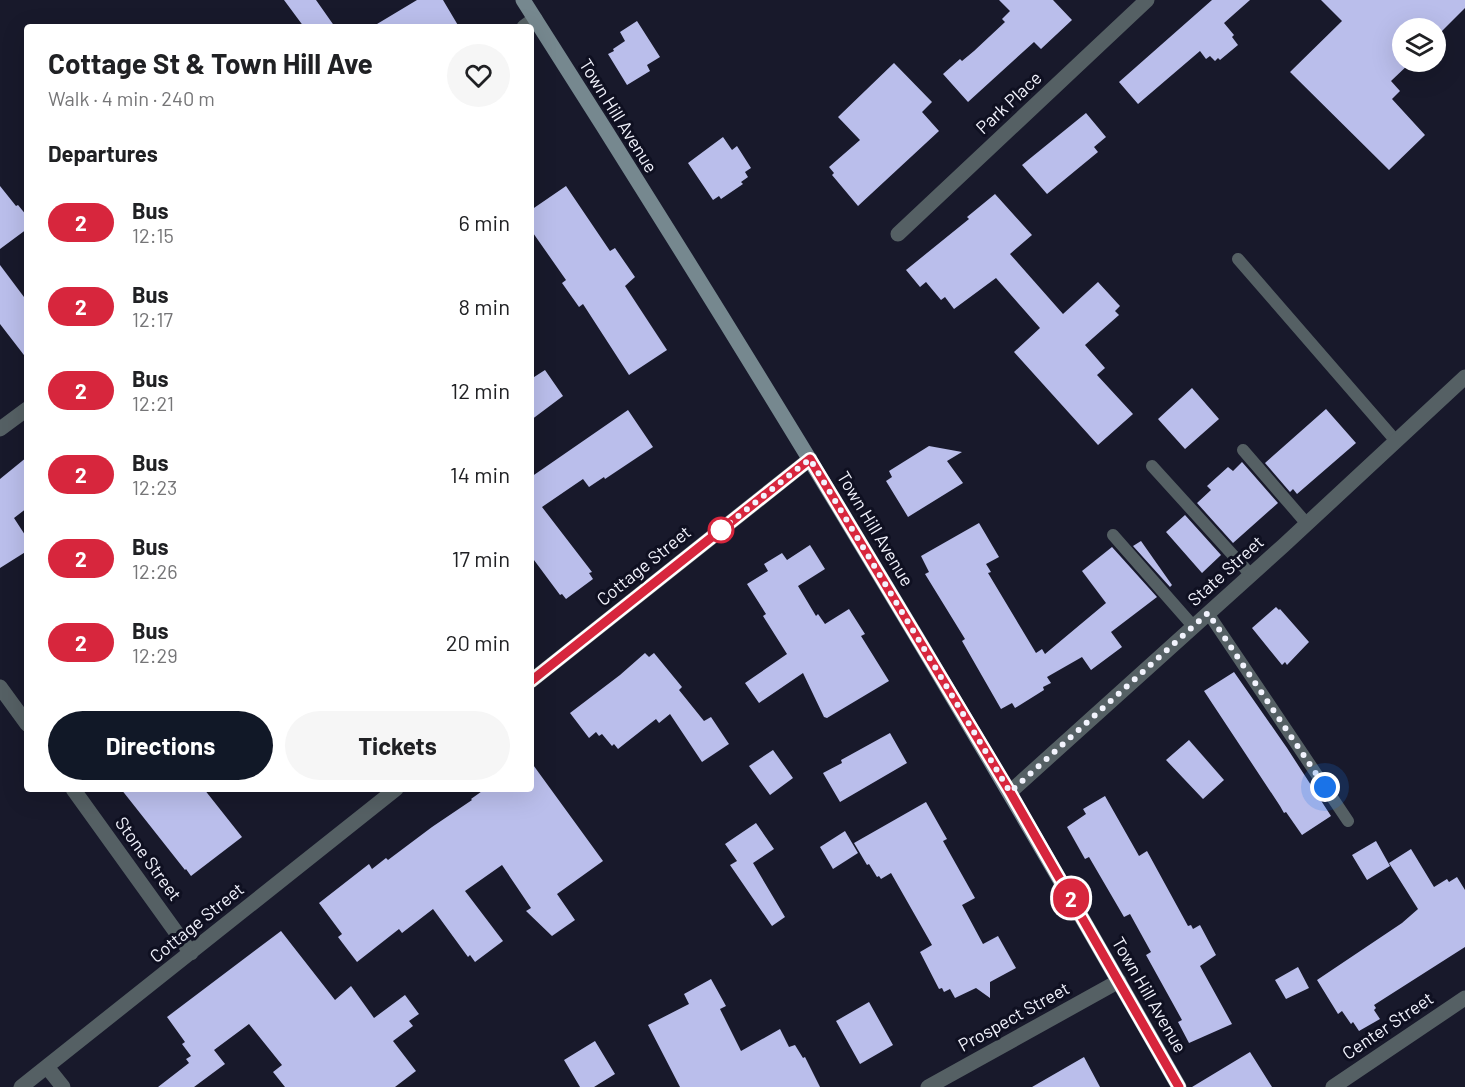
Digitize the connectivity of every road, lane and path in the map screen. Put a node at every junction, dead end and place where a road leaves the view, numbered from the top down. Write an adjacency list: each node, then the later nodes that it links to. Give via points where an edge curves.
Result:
1 (523, 0): 3 (street, Town Hill Avenue)
2 (1147, 0): 5 (street, Park Place)
3 (529, 23)
4 (534, 31): 12 (street, Town Hill Avenue)
5 (898, 234)
6 (1238, 259): 10 (lane)
7 (1465, 377): 10 (street, State Street)
8 (24, 410): 9 (street)
9 (0, 429)
10 (1396, 441): 14 (street, State Street)
11 (1243, 450): 14 (lane)
12 (810, 459): 19 (street, Cottage Street); 24 (street, Town Hill Avenue)
13 (1152, 466): 16 (lane)
14 (1307, 524): 16 (street, State Street)
15 (1113, 535): 18 (lane)
16 (1251, 575): 17 (street, State Street)
17 (1208, 613): 18 (street, State Street); 25 (lane)
18 (1193, 626): 24 (street, State Street)
19 (534, 679)
20 (0, 687): 21 (street)
21 (24, 720)
22 (75, 792): 26 (street, Stone Street)
23 (392, 792): 26 (street, Cottage Street)
24 (1010, 792): 27 (street, Town Hill Avenue)
25 (1348, 821)
26 (191, 953): 29 (street, Cottage Street)
27 (1119, 981): 32 (street, Prospect Street); 33 (street, Town Hill Avenue)
28 (1465, 998): 34 (street, Center Street)
29 (47, 1067): 30 (street, Cottage Street); 31 (street)
30 (21, 1087)
31 (63, 1087)
32 (928, 1087)
33 (1179, 1087)
34 (1333, 1087)

